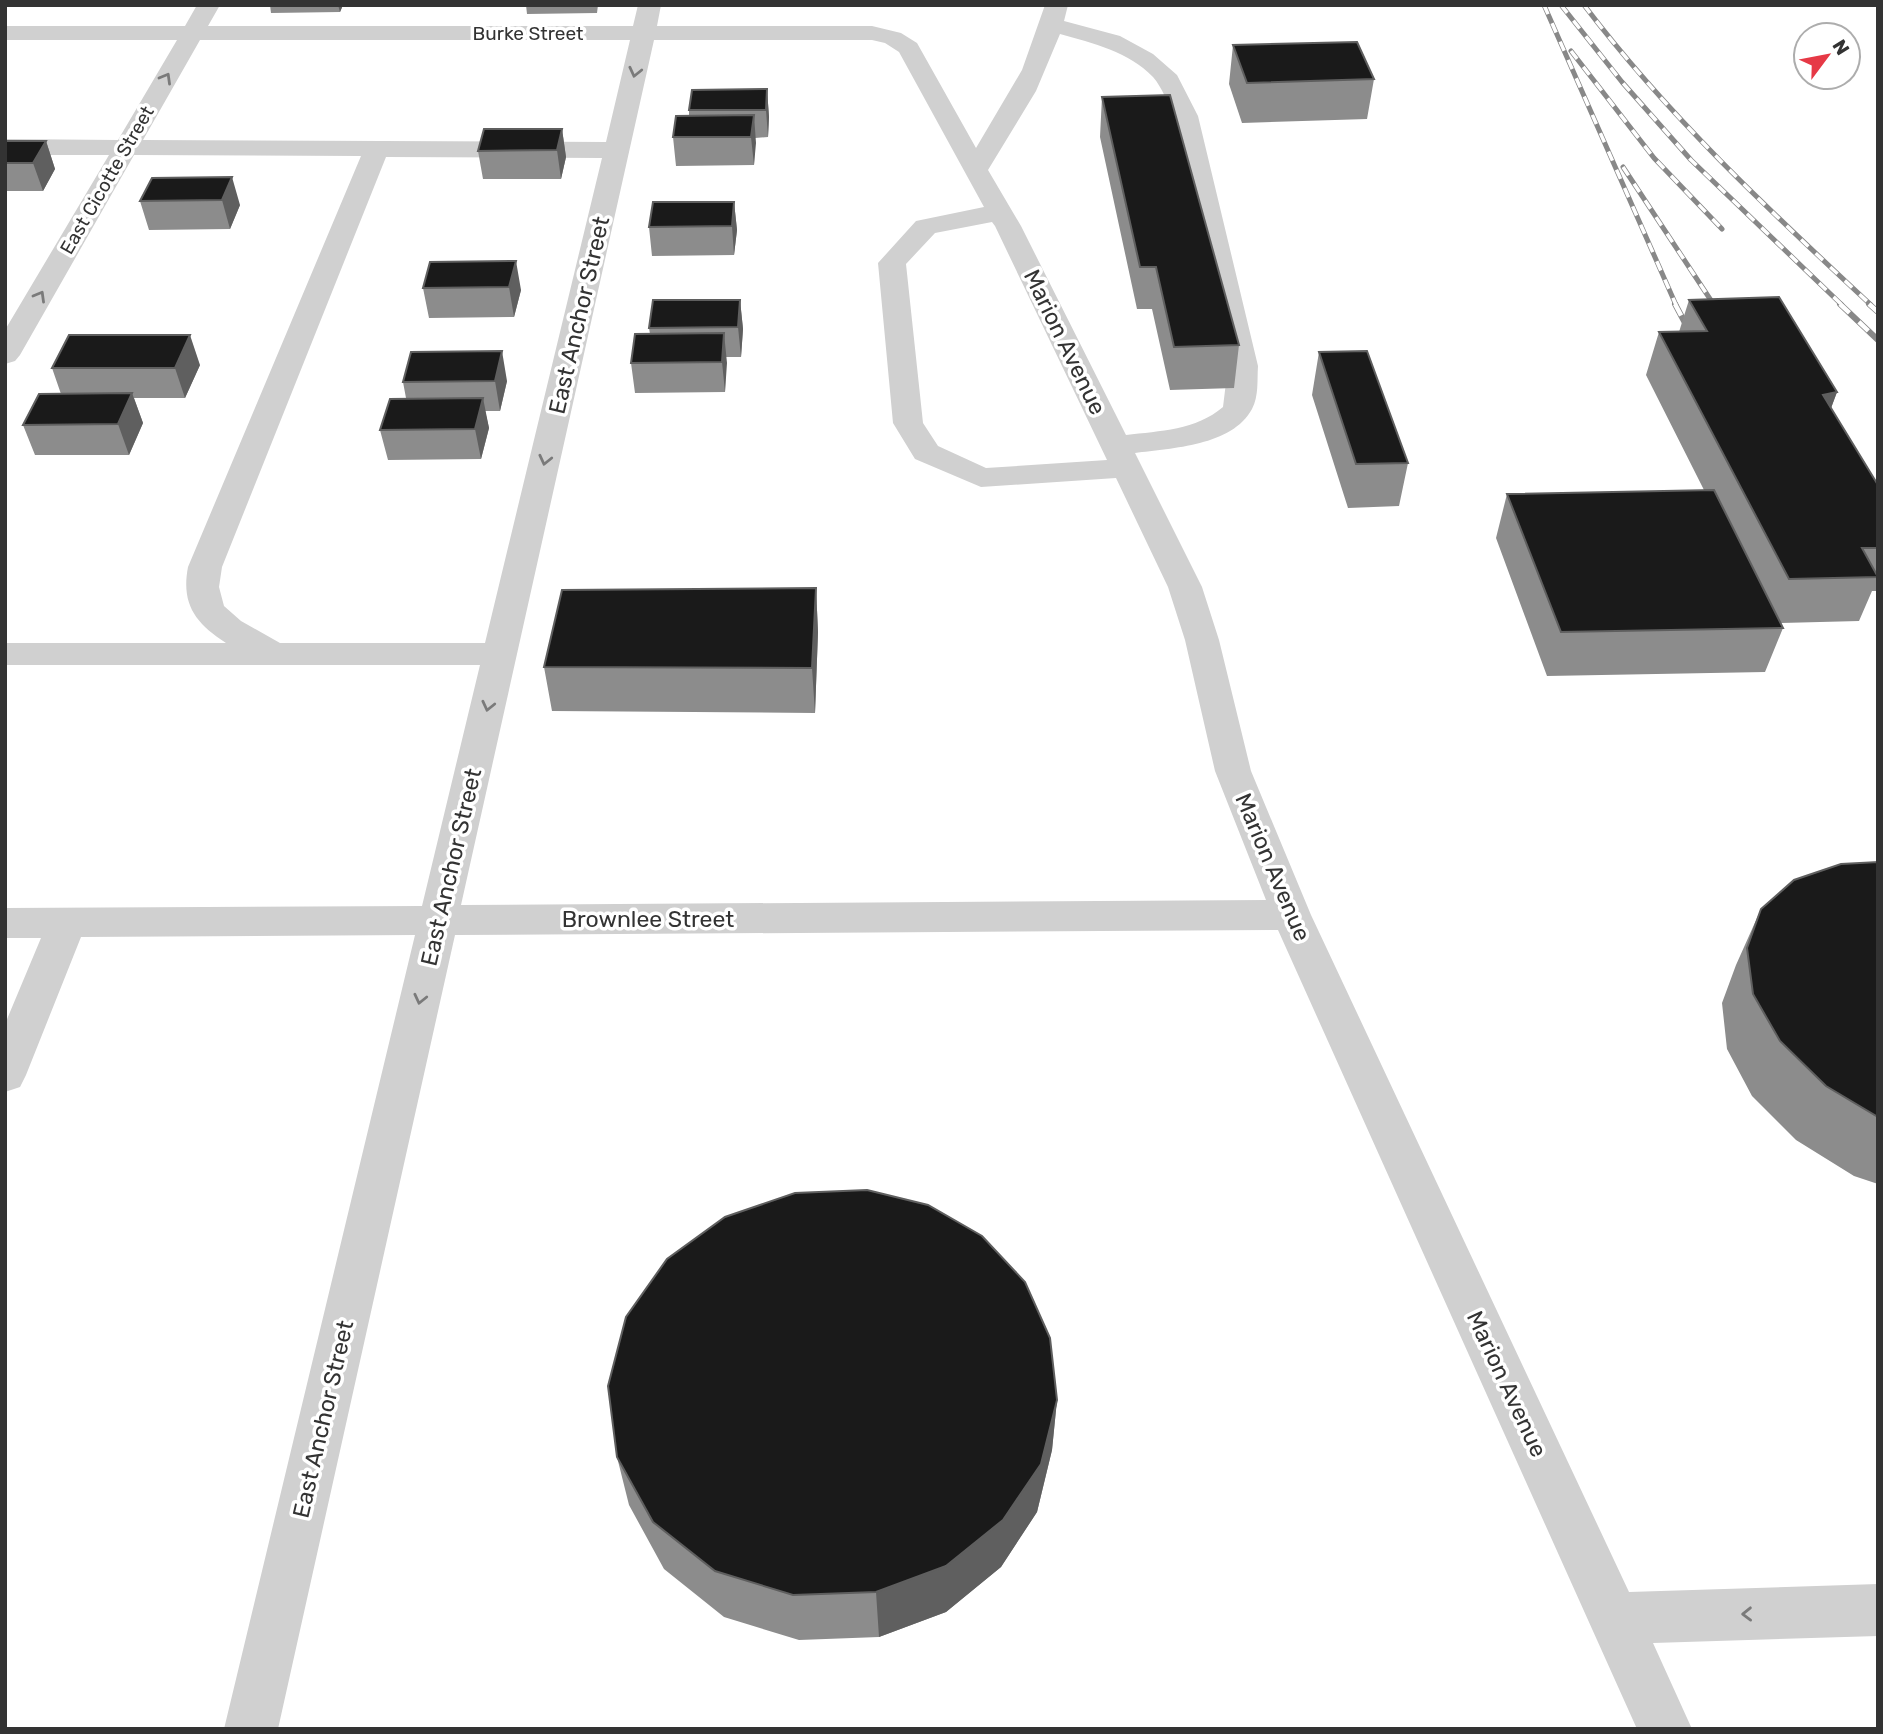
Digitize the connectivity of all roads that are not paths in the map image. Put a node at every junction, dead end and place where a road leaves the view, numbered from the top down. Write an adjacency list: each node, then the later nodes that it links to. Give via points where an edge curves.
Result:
1 (209, 5): 6 (street, East Cicotte Street)
2 (433, 12): 7 (street)
3 (1054, 15): 12 (street, via 1022,96); 15 (street, via 1112,41 1165,75 1186,116 1243,366 1235,413 1215,426)
4 (647, 19): 7 (street, Burke Street); 11 (street, East Anchor Street, one-way to 11); 12 (street, Burke Street, via 893,38 909,48)
5 (5, 33): 6 (street, Burke Street)
6 (193, 33): 7 (street, Burke Street); 8 (street, East Cicotte Street, one-way to 6)
7 (422, 33)
8 (126, 146): 9 (street); 10 (street); 14 (street, East Cicotte Street, one-way to 8)
9 (5, 147)
10 (377, 148): 11 (street); 17 (street, via 205,567 201,591 210,609 224,626)
11 (617, 150): 18 (street, East Anchor Street, one-way to 18)
12 (975, 170): 13 (street, Marion Avenue)
13 (1000, 212): 15 (street, Marion Avenue); 15 (street, via 926,227 891,263 908,423 926,452 981,478)
14 (5, 355)
15 (1121, 457): 19 (street, Marion Avenue, via 1185,587 1233,771)
16 (5, 654): 17 (street)
17 (274, 654): 18 (street)
18 (500, 654): 20 (street, East Anchor Street, one-way to 20)
19 (1291, 915): 20 (street, Brownlee Street); 25 (street, Marion Avenue)
20 (439, 920): 22 (street, Brownlee Street); 26 (street, East Anchor Street, one-way to 26)
21 (5, 923): 22 (street, Brownlee Street)
22 (68, 923): 23 (street)
23 (5, 1075)
24 (1878, 1610): 25 (street, one-way to 25)
25 (1614, 1618): 27 (street, Marion Avenue)
26 (251, 1729)
27 (1665, 1729)

